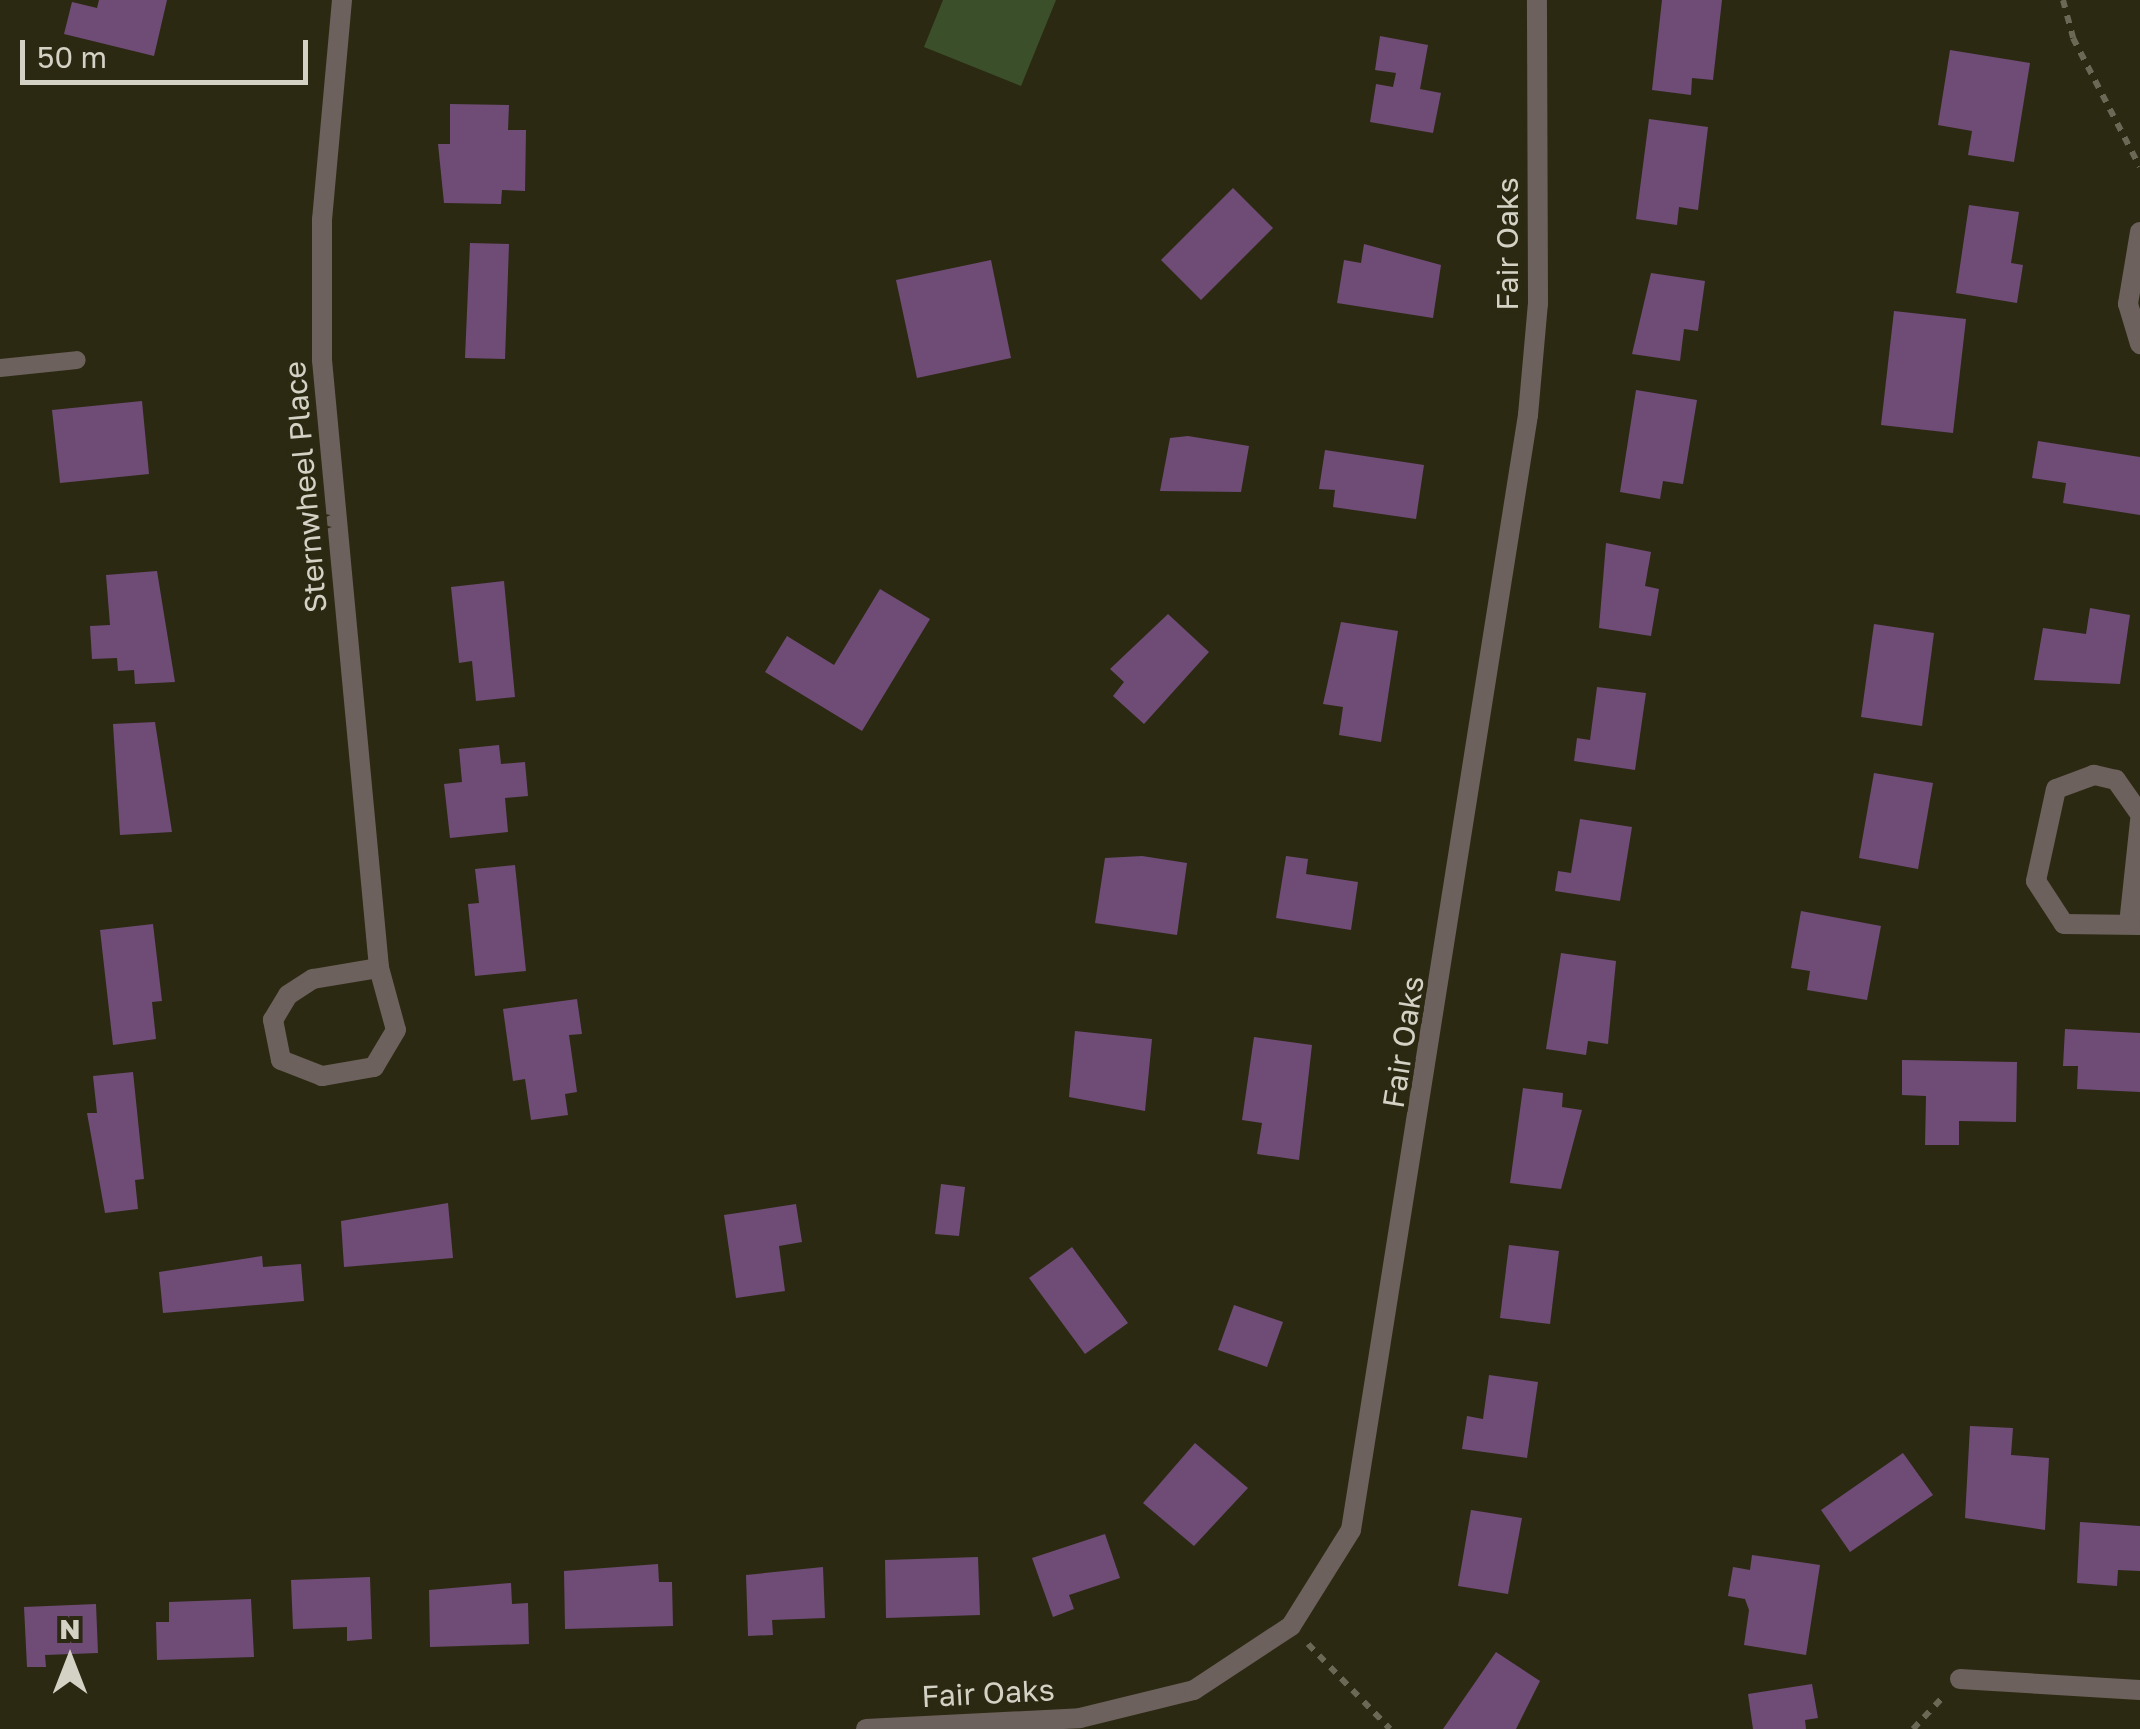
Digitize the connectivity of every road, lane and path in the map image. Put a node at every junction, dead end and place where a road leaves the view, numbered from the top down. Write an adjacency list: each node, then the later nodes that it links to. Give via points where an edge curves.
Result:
1 (342, 0): 11 (street, Sternwheel Place, via 322,220 322,360)
2 (1537, 0): 12 (street, Fair Oaks, via 1530,399 1422,1122 1351,1530)
3 (2063, 0): 4 (path, via 2072,38)
4 (2140, 166)
5 (2140, 232): 6 (street, via 2128,304)
6 (2140, 344)
7 (77, 360): 8 (lane)
8 (0, 368)
9 (2140, 818): 10 (street); 10 (street, via 2116,780 2094,775 2056,789 2045,806 2036,881 2064,924)
10 (2135, 925)
11 (379, 968): 11 (street, Sternwheel Place, via 396,1030 385,1060 322,1076 282,1060 272,1020 288,996 313,979)
12 (1291, 1626): 15 (street, Fair Oaks, via 1194,1690 1145,1709); 16 (path)
13 (1960, 1679): 14 (street); 17 (path)
14 (2140, 1690)
15 (866, 1729)
16 (1390, 1729)
17 (1913, 1729)

